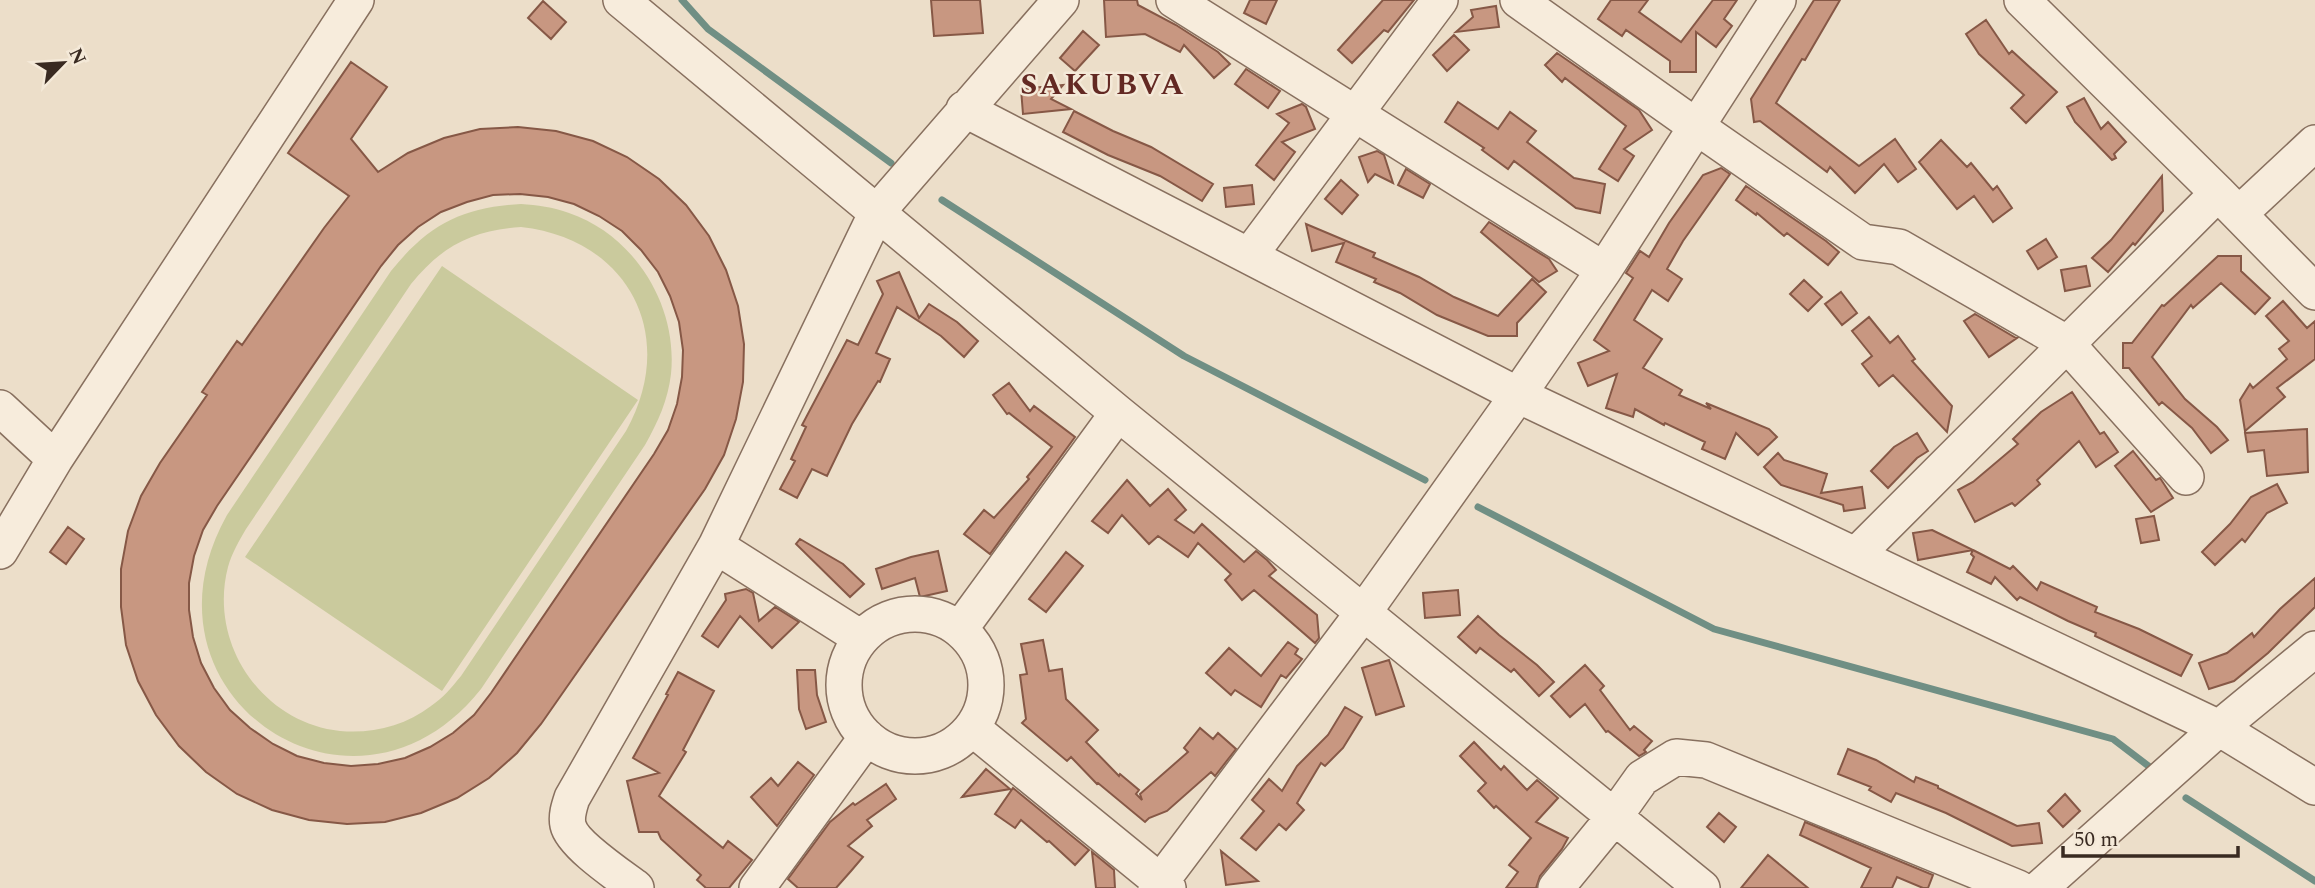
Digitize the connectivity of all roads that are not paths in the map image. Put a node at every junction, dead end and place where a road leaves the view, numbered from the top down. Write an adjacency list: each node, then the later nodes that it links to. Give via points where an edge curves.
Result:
1 (356, 0): 22 (street)
2 (621, 0): 14 (street)
3 (1061, 0): 9 (street)
4 (1174, 0): 10 (street)
5 (1440, 0): 10 (street)
6 (1518, 0): 11 (street)
7 (1778, 0): 11 (street)
8 (2022, 0): 13 (street)
9 (964, 109): 14 (street); 15 (street)
10 (1355, 114): 15 (street); 16 (street)
11 (1696, 127): 16 (street); 18 (street, via 1863,242 1899,247)
12 (2315, 143): 13 (street)
13 (2229, 203): 17 (street); 18 (street)
14 (877, 212): 21 (street); 24 (street)
15 (1249, 256): 19 (street)
16 (1604, 270): 19 (street)
17 (2315, 292)
18 (2066, 343): 23 (street); 26 (street)
19 (1518, 395): 26 (street); 27 (street)
20 (0, 408): 22 (street)
21 (1118, 413): 27 (street); 28 (street)
22 (55, 459): 25 (street)
23 (2186, 477)
24 (716, 546): 29 (street); 38 (street, via 567,814 568,828 586,849)
25 (0, 551)
26 (1856, 555): 32 (street)
27 (1363, 613): 35 (street); 37 (street)
28 (960, 629): 29 (street, via 942,618 920,613 898,615); 31 (street, via 984,666 983,709)
29 (861, 638): 33 (street, via 849,656 844,677 853,720)
30 (2315, 649): 32 (street)
31 (972, 728): 33 (street, via 955,745 933,754 910,756 886,750); 37 (street)
32 (2219, 728): 34 (street); 36 (street)
33 (867, 737): 39 (street)
34 (2315, 787)
35 (1615, 816): 40 (street); 41 (street); 42 (street, via 1642,778 1676,757 1706,760)
36 (2062, 882)
37 (1161, 886)
38 (636, 888)
39 (757, 888)
40 (1556, 888)
41 (1702, 888)
42 (2018, 888)

